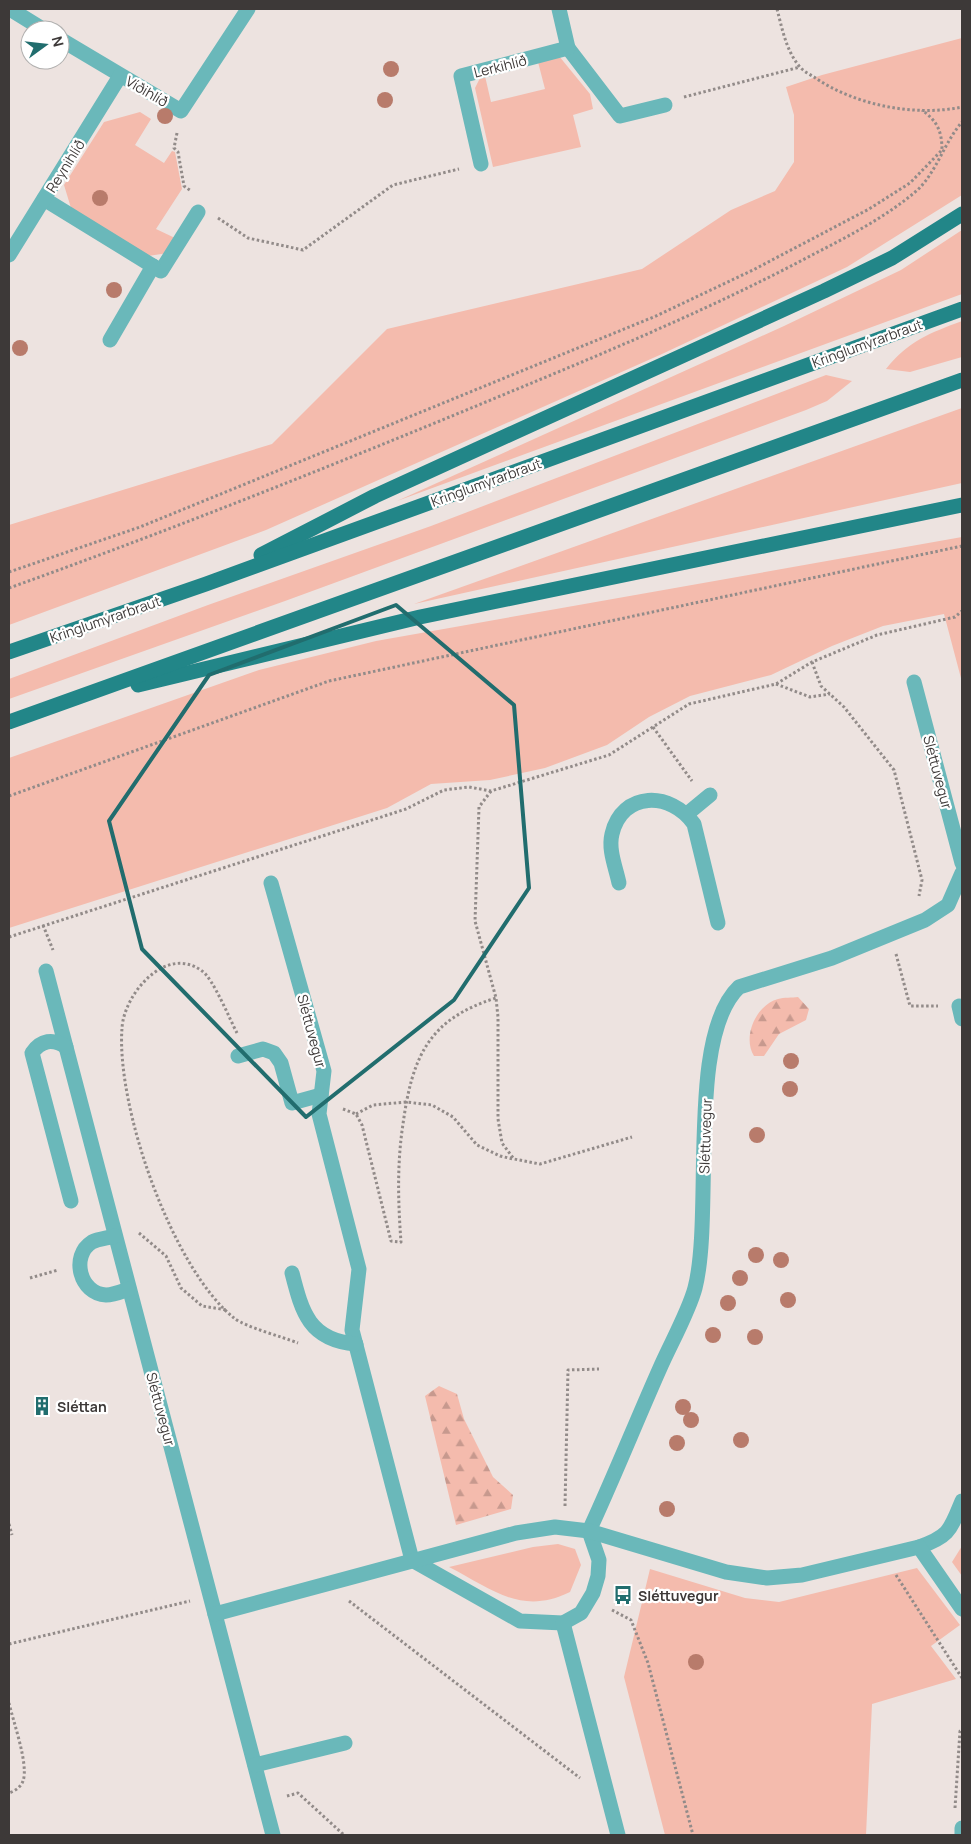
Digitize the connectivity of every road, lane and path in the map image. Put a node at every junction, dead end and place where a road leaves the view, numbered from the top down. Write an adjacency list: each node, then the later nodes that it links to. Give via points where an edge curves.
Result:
1 (248, 9): 14 (street, Víðihlíð)
2 (559, 9): 7 (street)
3 (777, 9): 8 (path, via 790,50)
4 (11, 12): 5 (street)
5 (26, 20)
6 (70, 45): 9 (street, Víðihlíð)
7 (568, 48): 11 (street, via 620,116); 17 (street, Lerkihlíð, via 461,76)
8 (800, 67): 10 (path); 13 (path, via 824,84 850,96 881,105)
9 (120, 76): 14 (street, Víðihlíð); 19 (street, Reynihlíð)
10 (690, 95)
11 (665, 105)
12 (962, 107): 13 (path)
13 (922, 110): 16 (path, via 938,125)
14 (181, 111): 18 (path, via 174,148 178,152 184,186)
15 (962, 122): 16 (path)
16 (942, 150): 30 (path, via 910,183 869,209 656,316 140,527); 32 (path, via 928,178 909,197 843,239 670,325 145,539)
17 (481, 164): 21 (path, via 393,184 302,250 248,238 220,219)
18 (192, 191)
19 (44, 199): 23 (street, Reynihlíð); 24 (street)
20 (198, 212): 24 (street, via 161,271)
21 (223, 213)
22 (962, 214): 31 (main road, via 892,258 375,496)
23 (9, 255)
24 (153, 266): 26 (street)
25 (962, 308): 31 (main road, Kringlumýrarbraut)
26 (110, 340)
27 (962, 380): 39 (main road)
28 (962, 505): 39 (main road, via 420,617)
29 (962, 546): 43 (path, via 329,681)
30 (9, 572)
31 (206, 584): 34 (main road, Kringlumýrarbraut)
32 (9, 588)
33 (962, 611): 35 (path, via 956,617 877,635)
34 (9, 652)
35 (812, 662): 37 (path); 38 (path, via 821,686)
36 (914, 682): 46 (street, Sléttuvegur)
37 (776, 684): 38 (path, via 810,696); 41 (path, via 690,704)
38 (830, 694): 50 (path, via 844,706 894,770 922,880)
39 (64, 702): 40 (main road)
40 (9, 722)
41 (653, 727): 42 (path, via 609,755); 44 (path)
42 (491, 791): 53 (path, via 469,787 444,790 406,809); 55 (path, via 480,807 475,921)
43 (9, 796)
44 (708, 797): 45 (street)
45 (687, 814): 49 (street, via 664,801 651,800 638,803 620,816 614,826 611,848); 51 (street, via 694,824)
46 (962, 863)
47 (962, 873): 52 (street, Sléttuvegur, via 948,906 926,920)
48 (270, 883): 59 (street, Sléttuvegur, via 324,1071)
49 (619, 883)
50 (916, 902)
51 (718, 923)
52 (891, 934): 56 (path, via 910,1006); 77 (street, Sléttuvegur, via 832,958 739,986 728,996 717,1023 707,1077 702,1234 695,1289)
53 (9, 938)
54 (46, 972): 57 (street, Sléttuvegur)
55 (496, 998): 60 (path, via 462,1011 434,1034 414,1069); 64 (path, via 498,1119 502,1143)
56 (961, 1012)
57 (66, 1047): 65 (street, via 59,1042 44,1042 32,1054); 66 (street, Sléttuvegur)
58 (243, 1055): 59 (street, via 263,1049 274,1053 281,1062 292,1103); 72 (path, via 204,972 184,963 163,966 147,978 133,999 122,1026 126,1088 141,1149 167,1220 185,1254 208,1289 235,1319)
59 (321, 1095): 61 (street, Sléttuvegur)
60 (406, 1102): 62 (path, via 373,1105); 62 (path, via 398,1174 400,1242 391,1241 362,1125); 64 (path, via 432,1105 443,1110 477,1145)
61 (319, 1114): 62 (path, via 344,1109); 71 (street, Sléttuvegur, via 359,1269 352,1330)
62 (356, 1114)
63 (632, 1137): 64 (path, via 540,1164)
64 (514, 1159)
65 (71, 1201)
66 (115, 1236): 70 (street, Sléttuvegur); 70 (street, via 93,1242 86,1248 79,1264 80,1274 98,1294)
67 (61, 1270): 69 (path)
68 (292, 1272): 71 (street, via 301,1308 308,1320 329,1338)
69 (30, 1278)
70 (130, 1289): 82 (street, Sléttuvegur)
71 (356, 1344): 81 (street, Sléttuvegur)
72 (304, 1346)
73 (599, 1369): 75 (path, via 568,1370)
74 (962, 1501): 79 (street, via 952,1525 941,1540)
75 (566, 1507)
76 (9, 1524): 78 (path)
77 (588, 1531): 80 (street, via 726,1572 767,1578 802,1575); 81 (street, via 545,1528); 87 (street, via 599,1560 598,1576 593,1593 581,1613)
78 (12, 1535)
79 (919, 1547): 80 (street); 84 (street)
80 (884, 1556): 89 (path)
81 (412, 1560): 86 (street); 87 (street, via 520,1621)
82 (210, 1596): 86 (street, Sléttuvegur); 88 (path)
83 (344, 1597): 96 (path)
84 (962, 1609)
85 (612, 1610): 101 (path, via 631,1620 648,1663)
86 (215, 1614): 93 (street, Sléttuvegur)
87 (563, 1623): 96 (street)
88 (9, 1644)
89 (962, 1678)
90 (9, 1703): 94 (path, via 25,1770 23,1782 16,1791)
91 (962, 1730): 97 (path)
92 (345, 1743): 93 (street)
93 (254, 1765): 95 (street, Sléttuvegur)
94 (9, 1793)
95 (264, 1801): 98 (street, Sléttuvegur); 99 (path, via 298,1793)
96 (609, 1801): 100 (street)
97 (958, 1822): 102 (street)
98 (273, 1835)
99 (344, 1835)
100 (618, 1835)
101 (693, 1835)
102 (962, 1835)

